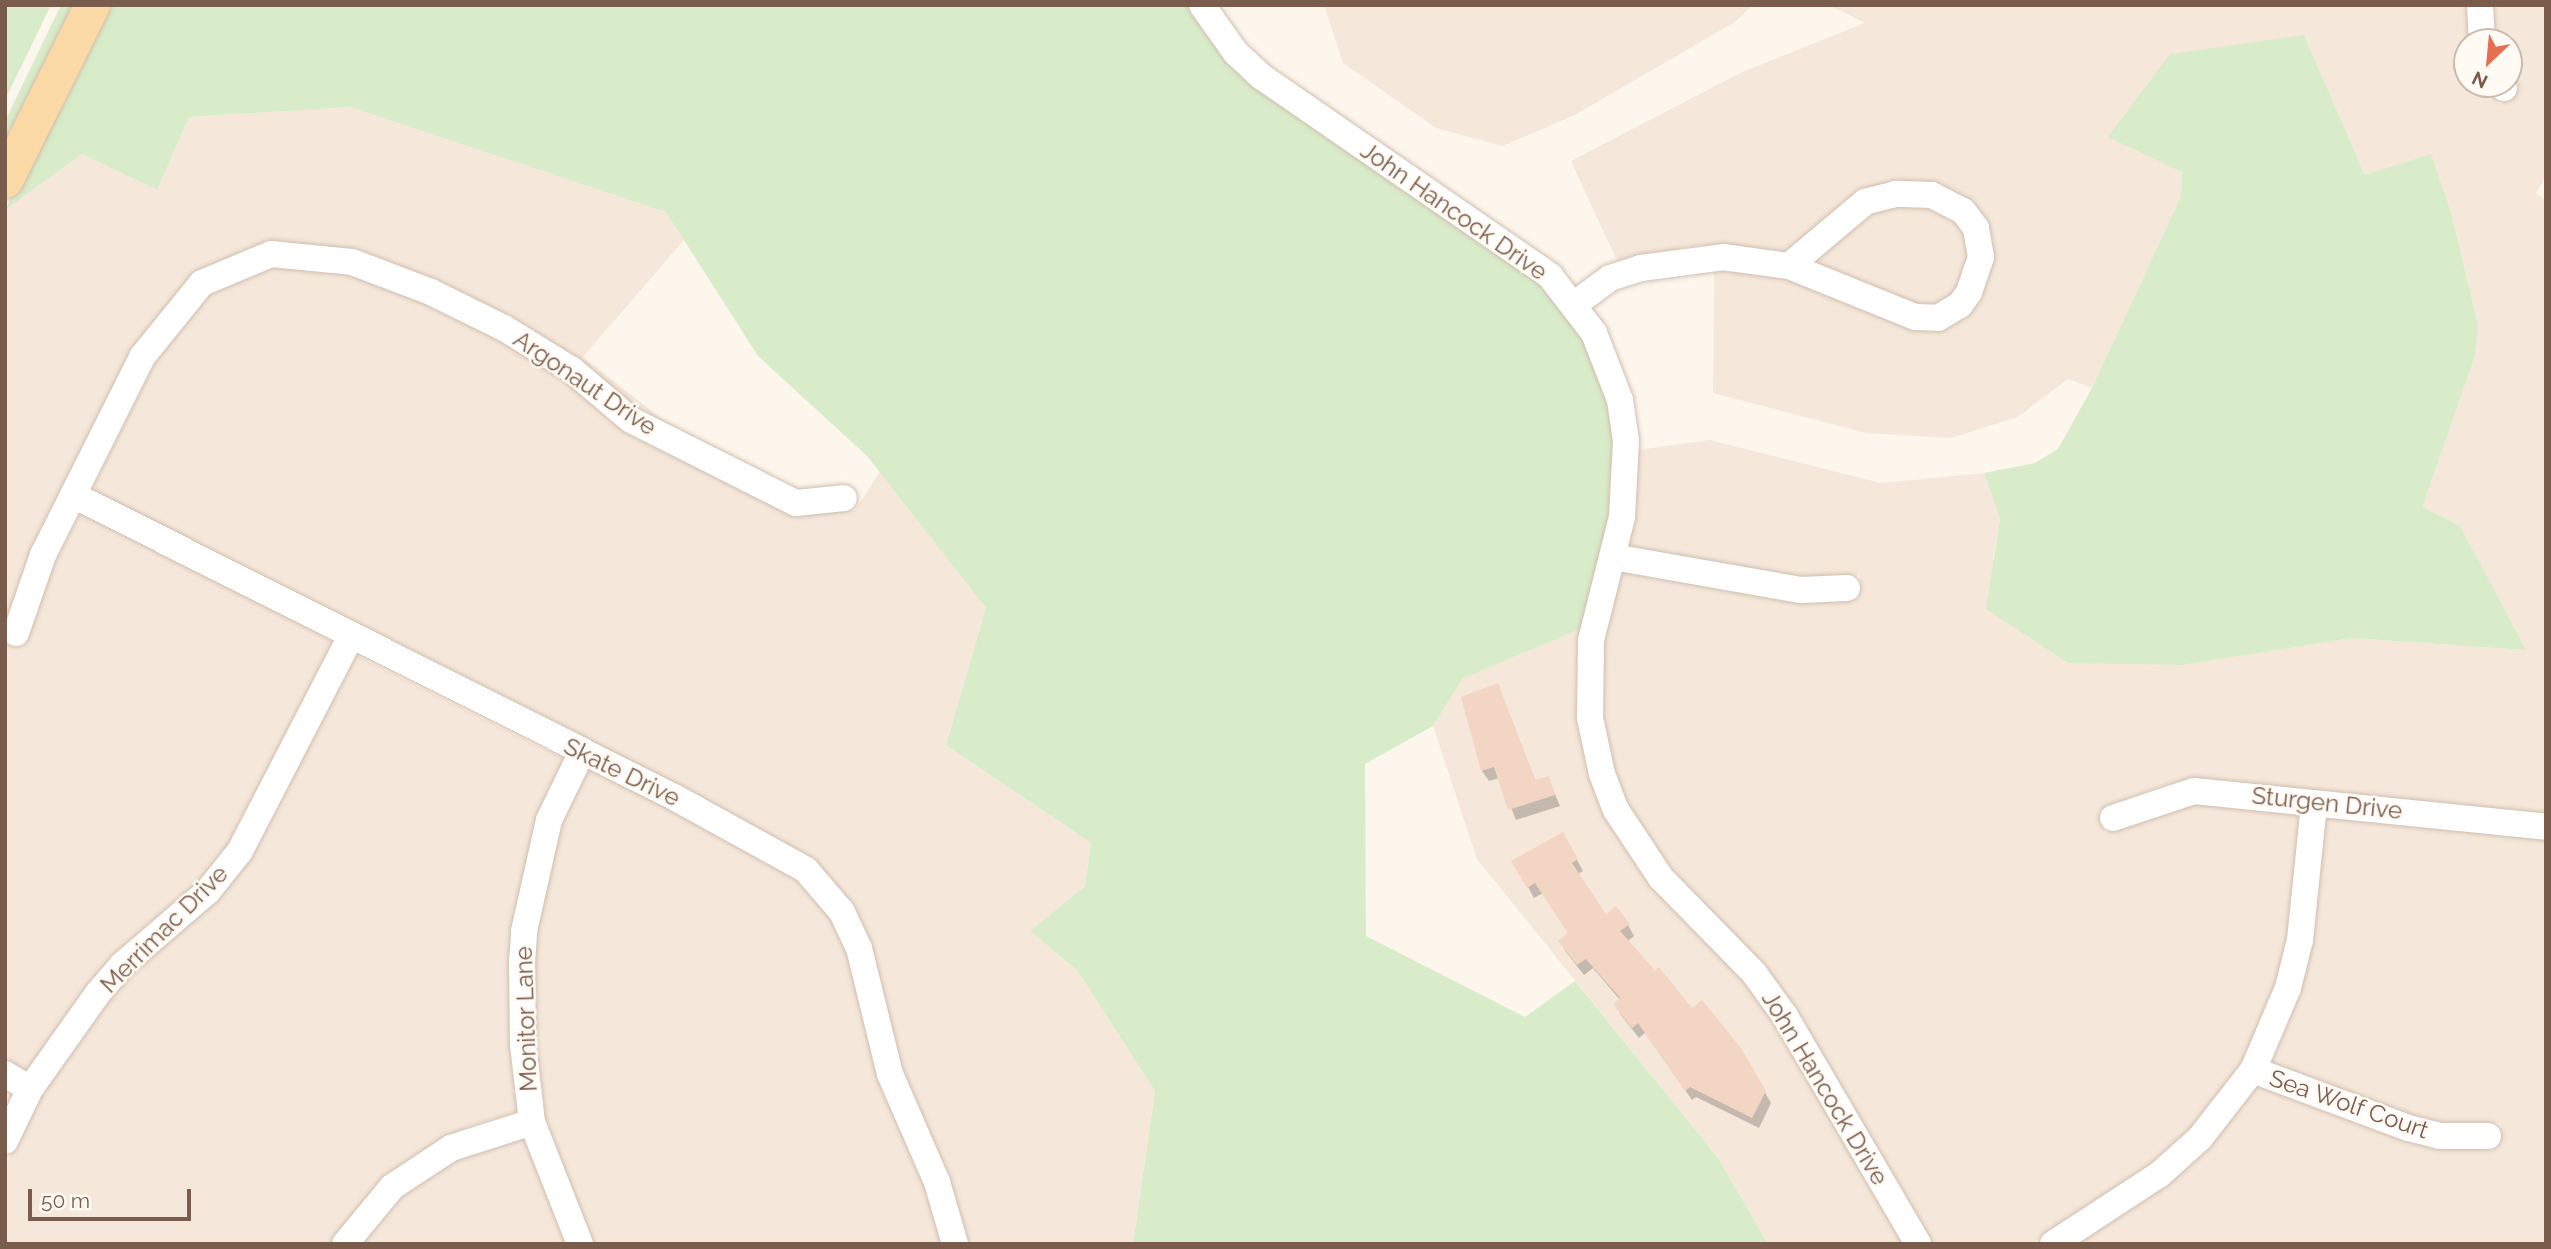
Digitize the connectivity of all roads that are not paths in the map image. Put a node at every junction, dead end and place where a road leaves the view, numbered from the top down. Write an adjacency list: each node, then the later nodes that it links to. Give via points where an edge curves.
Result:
1 (92, 5): 5 (main road)
2 (1202, 5): 7 (street, John Hancock Drive, via 1228,42 1262,77 1550,275)
3 (2480, 5): 4 (street)
4 (2481, 28)
5 (5, 180)
6 (1789, 266): 6 (street, via 1915,317 1938,318 1960,305 1981,257 1976,228 1963,211 1932,195 1896,194 1866,202); 7 (street, via 1723,257 1689,259 1610,278)
7 (1575, 304): 10 (street, John Hancock Drive, via 1609,367 1626,442 1622,517)
8 (73, 495): 9 (street, Argonaut Drive, via 157,336 202,282 271,254 352,262 431,292 504,328 572,370 631,420 796,503); 12 (street, Argonaut Drive, via 29,586); 13 (street, Skate Drive, via 270,592)
9 (845, 498)
10 (1613, 557): 11 (street, via 1801,590); 27 (street, John Hancock Drive, via 1591,640 1589,683 1590,718 1602,774 1616,810 1661,878 1754,973 1785,1016)
11 (1847, 587)
12 (16, 633)
13 (350, 638): 14 (street, Skate Drive); 20 (street, Merrimac Drive, via 240,851 208,891 122,965)
14 (582, 754): 21 (street, Monitor Lane, via 548,820 524,931 523,1044); 26 (street, Skate Drive, via 781,855 806,870 831,897 864,964 890,1074 937,1182)
15 (2314, 804): 16 (street, Sturgen Drive, via 2194,790); 17 (street, Sturgen Drive); 18 (street, via 2300,940 2288,988)
16 (2113, 818)
17 (2546, 827)
18 (2253, 1070): 22 (street, Sea Wolf Court, via 2409,1128 2440,1136); 28 (street, via 2200,1138 2160,1174)
19 (5, 1074): 20 (street)
20 (30, 1089): 23 (street, Merrimac Drive)
21 (532, 1122): 24 (street, via 504,1127 450,1148 392,1187); 25 (street, Monitor Lane)
22 (2488, 1136)
23 (5, 1140)
24 (345, 1244)
25 (580, 1244)
26 (955, 1244)
27 (1918, 1244)
28 (2053, 1244)

